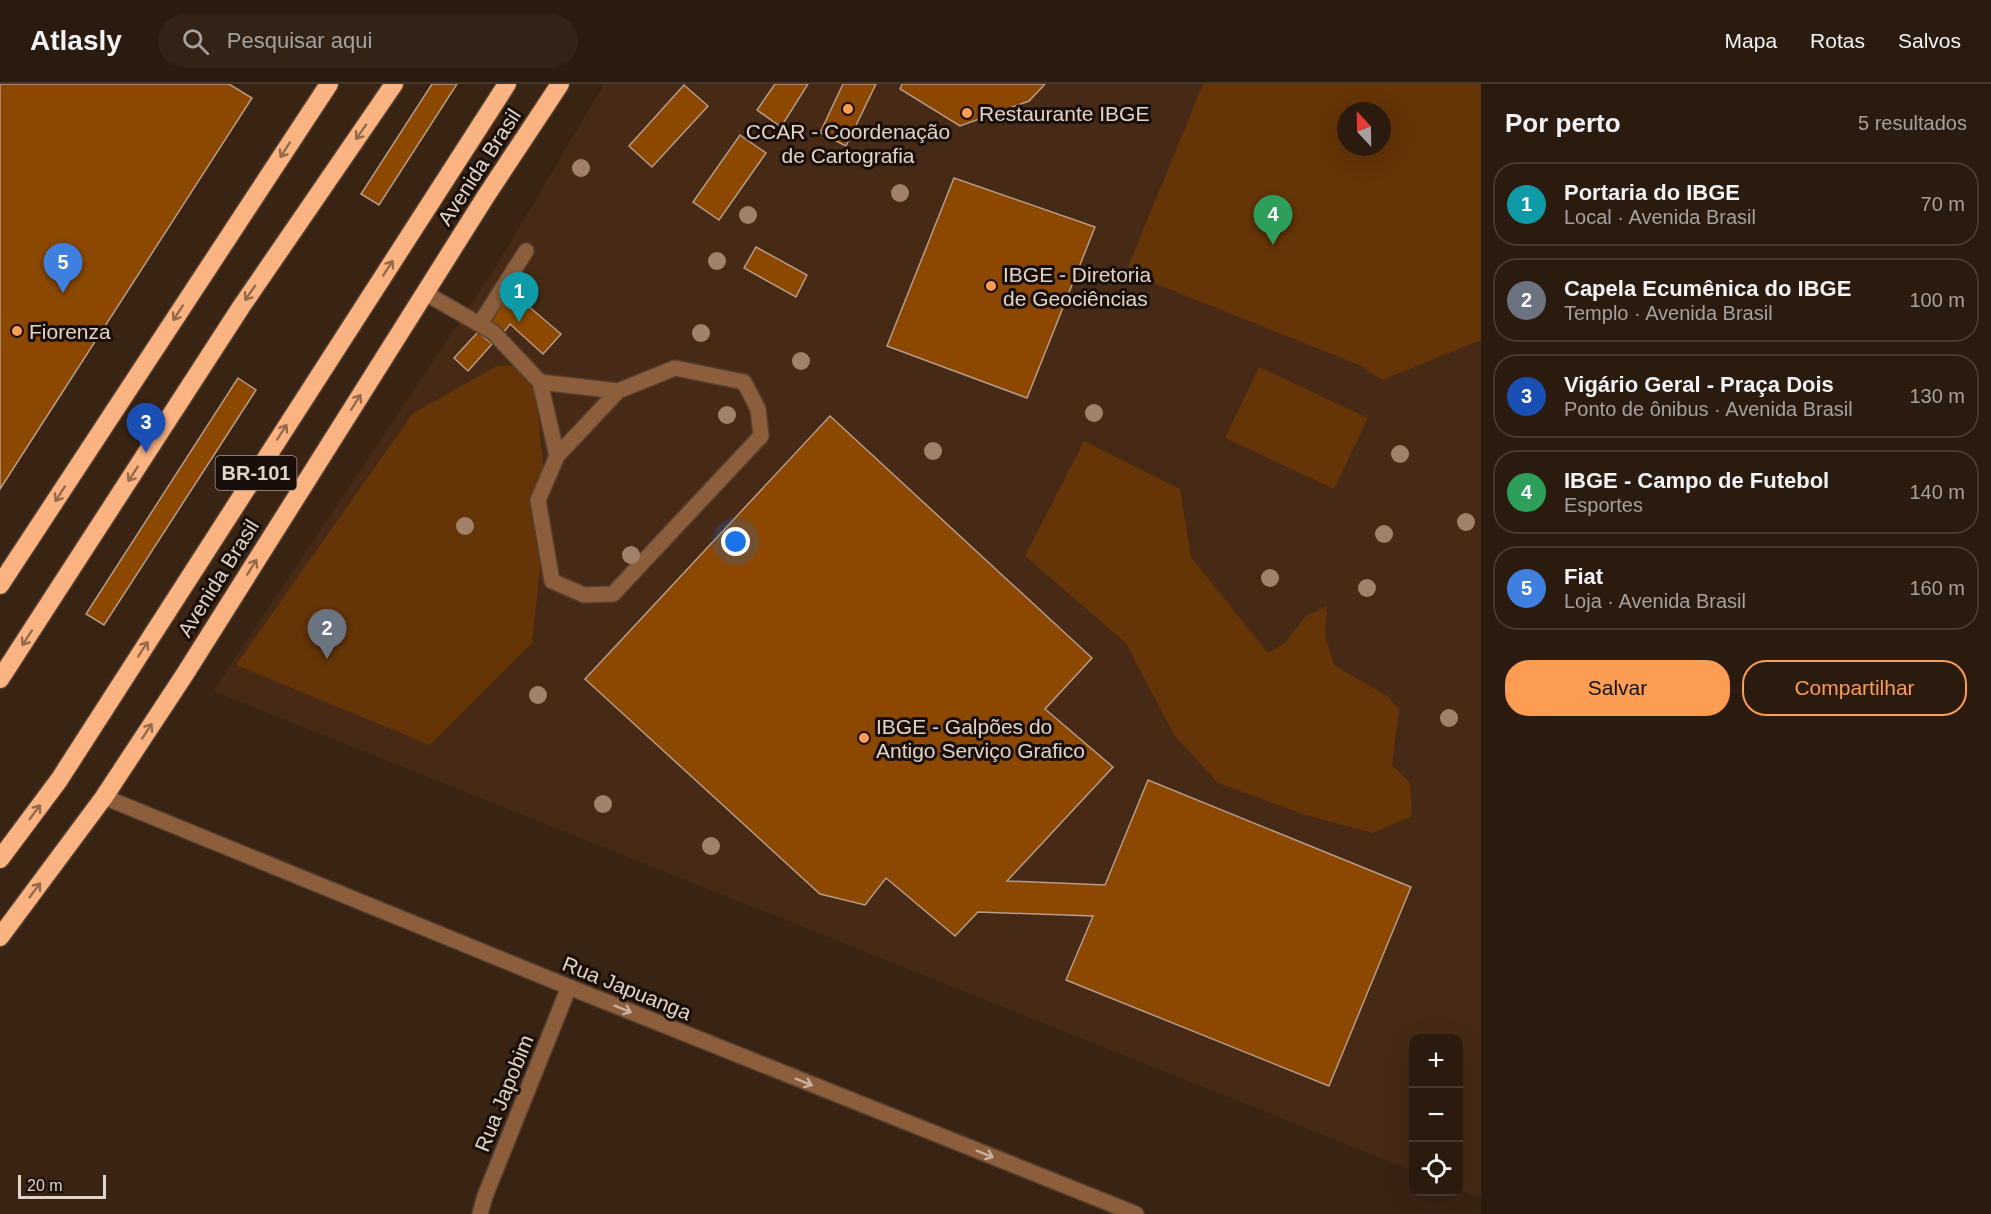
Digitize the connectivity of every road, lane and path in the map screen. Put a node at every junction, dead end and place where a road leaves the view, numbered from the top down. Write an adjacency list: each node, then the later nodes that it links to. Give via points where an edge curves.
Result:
1 (329, 84): 11 (highway, one-way to 11)
2 (394, 84): 12 (highway, one-way to 12, via 241,307)
3 (507, 84): 14 (highway, Avenida Brasil / BR-101, one-way to 3, via 59,780)
4 (560, 84): 6 (highway, Avenida Brasil)
5 (526, 251): 7 (street)
6 (425, 293): 7 (street); 13 (highway, Avenida Brasil, one-way to 6)
7 (480, 324): 8 (street, via 493,332)
8 (540, 382): 9 (street); 10 (street)
9 (618, 391): 10 (street); 10 (street, via 675,368 744,382 758,409 761,436 614,594 584,594 552,581 538,500)
10 (557, 456)
11 (0, 585)
12 (0, 679)
13 (104, 797): 15 (highway, Avenida Brasil, one-way to 13); 16 (street, Rua Japuanga)
14 (0, 859)
15 (0, 937)
16 (569, 987): 17 (street, Rua Japobim); 18 (street, Rua Japuanga, one-way to 18)
17 (480, 1214)
18 (1136, 1214)

